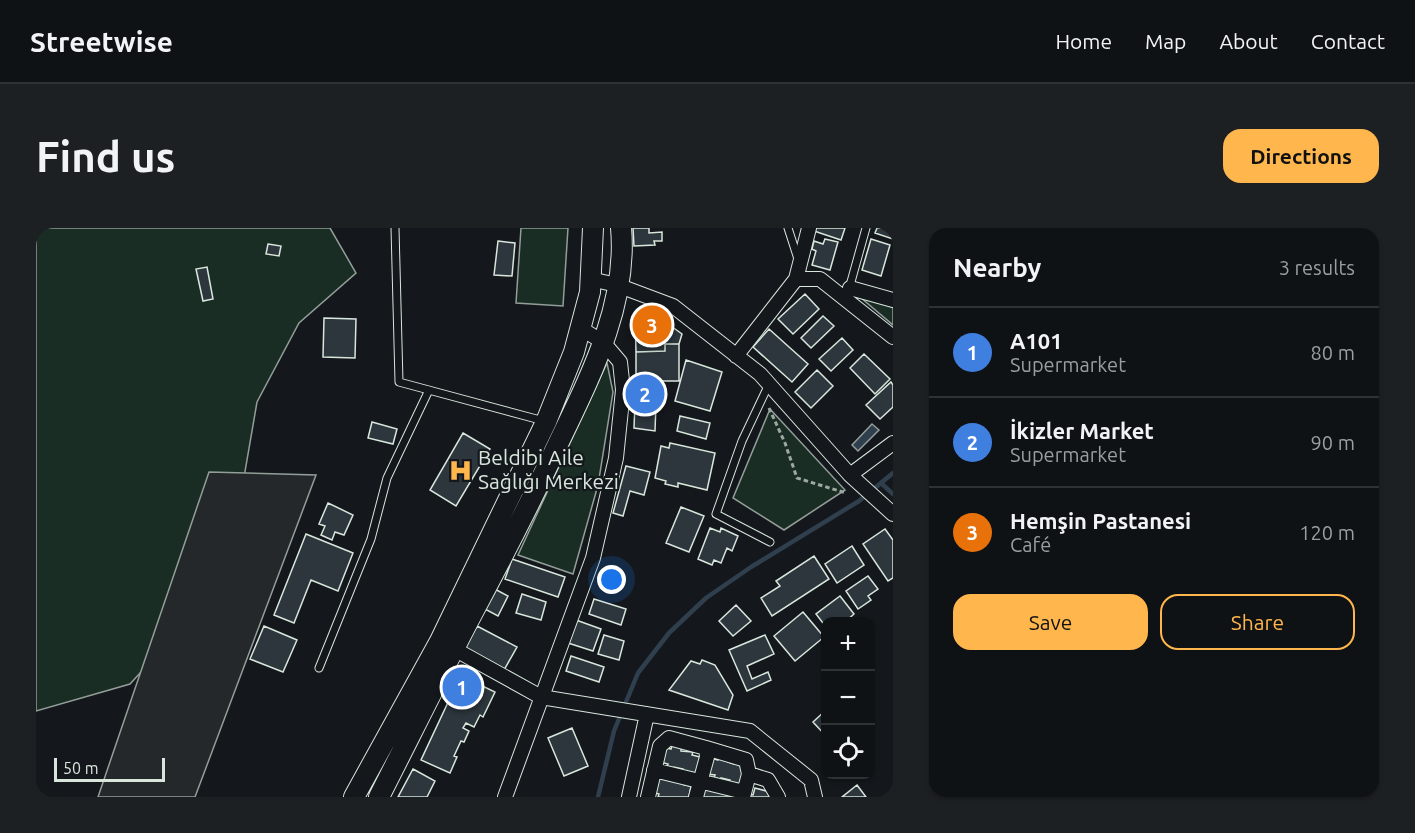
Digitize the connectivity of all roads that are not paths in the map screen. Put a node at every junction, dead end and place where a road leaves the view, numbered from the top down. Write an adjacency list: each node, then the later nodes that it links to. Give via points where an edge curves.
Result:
1 (395, 228): 17 (lane, via 399,382)
2 (593, 228): 8 (street)
3 (621, 228): 10 (street, via 623,252)
4 (788, 228): 7 (lane)
5 (810, 228): 7 (street)
6 (866, 228): 11 (lane)
7 (800, 264): 9 (street)
8 (590, 279): 10 (street); 13 (street)
9 (796, 279): 11 (street, via 820,279); 16 (street)
10 (617, 285): 15 (street); 16 (street, via 673,306)
11 (846, 292): 12 (street); 14 (street)
12 (893, 300)
13 (580, 328): 15 (street); 19 (street)
14 (893, 337)
15 (603, 342): 24 (street, via 596,365 524,517); 26 (street, via 620,362 623,390 616,458 593,558)
16 (736, 356): 18 (street, via 760,374)
17 (429, 390): 19 (lane); 25 (lane, via 387,477 371,539)
18 (766, 390): 21 (street); 23 (lane, via 742,441 716,514)
19 (546, 422): 24 (street)
20 (893, 443): 21 (street)
21 (850, 475): 22 (street)
22 (892, 513)
23 (770, 542)
24 (447, 645): 26 (street); 33 (street); 34 (street)
25 (319, 668)
26 (541, 697): 27 (street); 35 (street)
27 (646, 714): 36 (street); 40 (street, via 750,731 811,780)
28 (706, 748): 29 (street, via 669,738 660,746); 30 (street, via 746,760); 31 (street, via 708,757)
29 (654, 770): 31 (street); 37 (street)
30 (749, 774): 32 (street); 39 (street, via 768,780)
31 (701, 782): 32 (street); 38 (street)
32 (744, 795)
33 (354, 797)
34 (379, 797)
35 (505, 797)
36 (629, 797)
37 (648, 797)
38 (696, 797)
39 (778, 797)
40 (815, 797)

